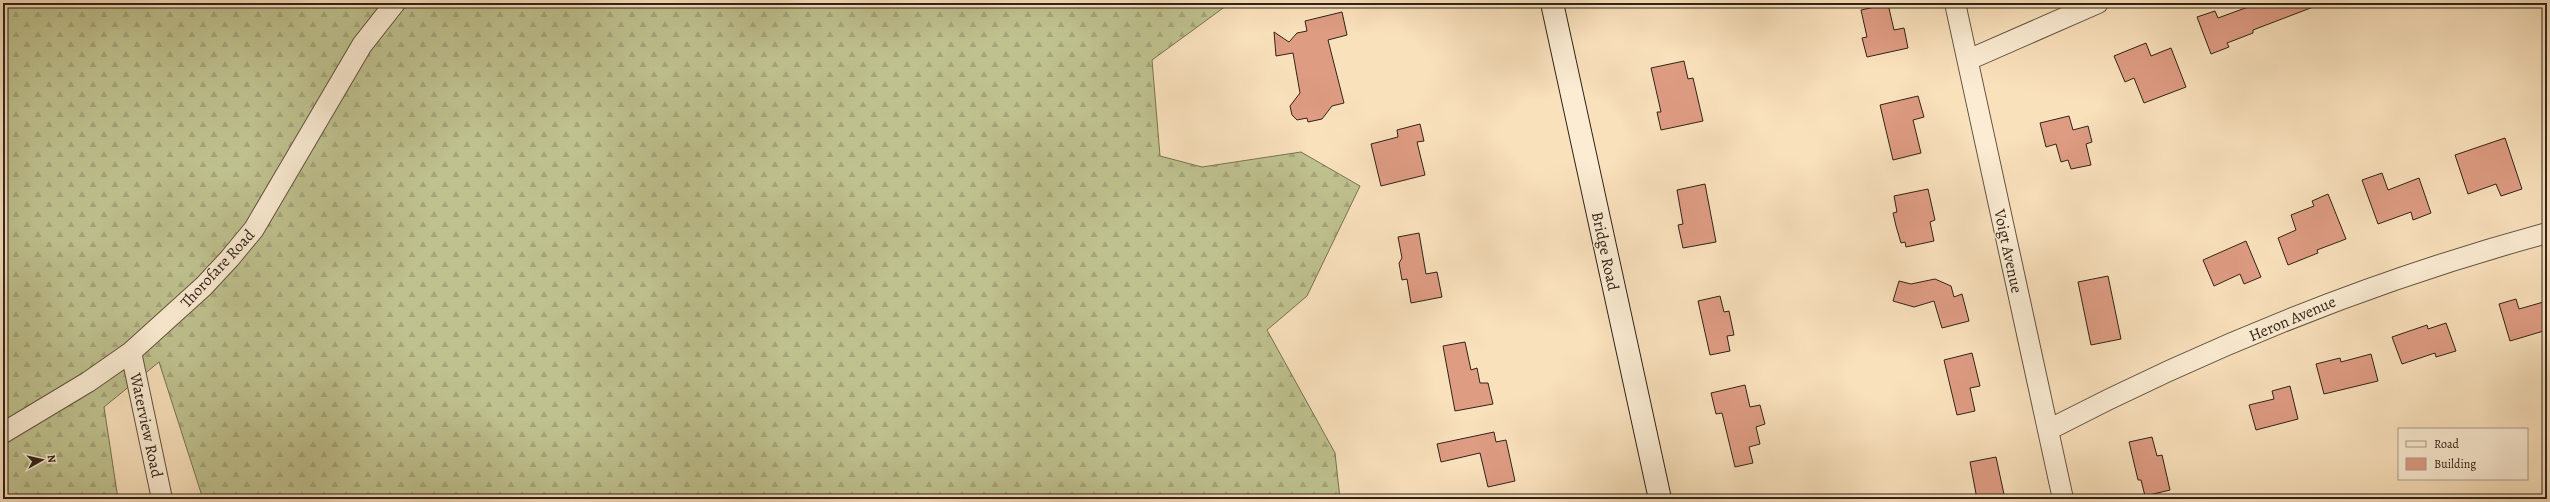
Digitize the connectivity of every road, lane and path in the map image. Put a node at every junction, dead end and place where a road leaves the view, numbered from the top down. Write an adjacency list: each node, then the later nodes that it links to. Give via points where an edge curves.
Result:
1 (395, 3): 7 (street, Thorofare Road, via 362,45 254,229 204,286)
2 (1552, 3): 11 (main road, Bridge Road)
3 (1955, 3): 5 (street, Voigt Avenue)
4 (2098, 3): 5 (street)
5 (1968, 60): 8 (street, Voigt Avenue)
6 (2547, 233): 8 (street, Heron Avenue, via 2408,274 2341,297 2167,370)
7 (131, 352): 9 (street, Thorofare Road, via 82,386); 10 (street, Waterview Road)
8 (2048, 430): 12 (street, Voigt Avenue)
9 (3, 434)
10 (162, 499)
11 (1660, 499)
12 (2063, 499)

